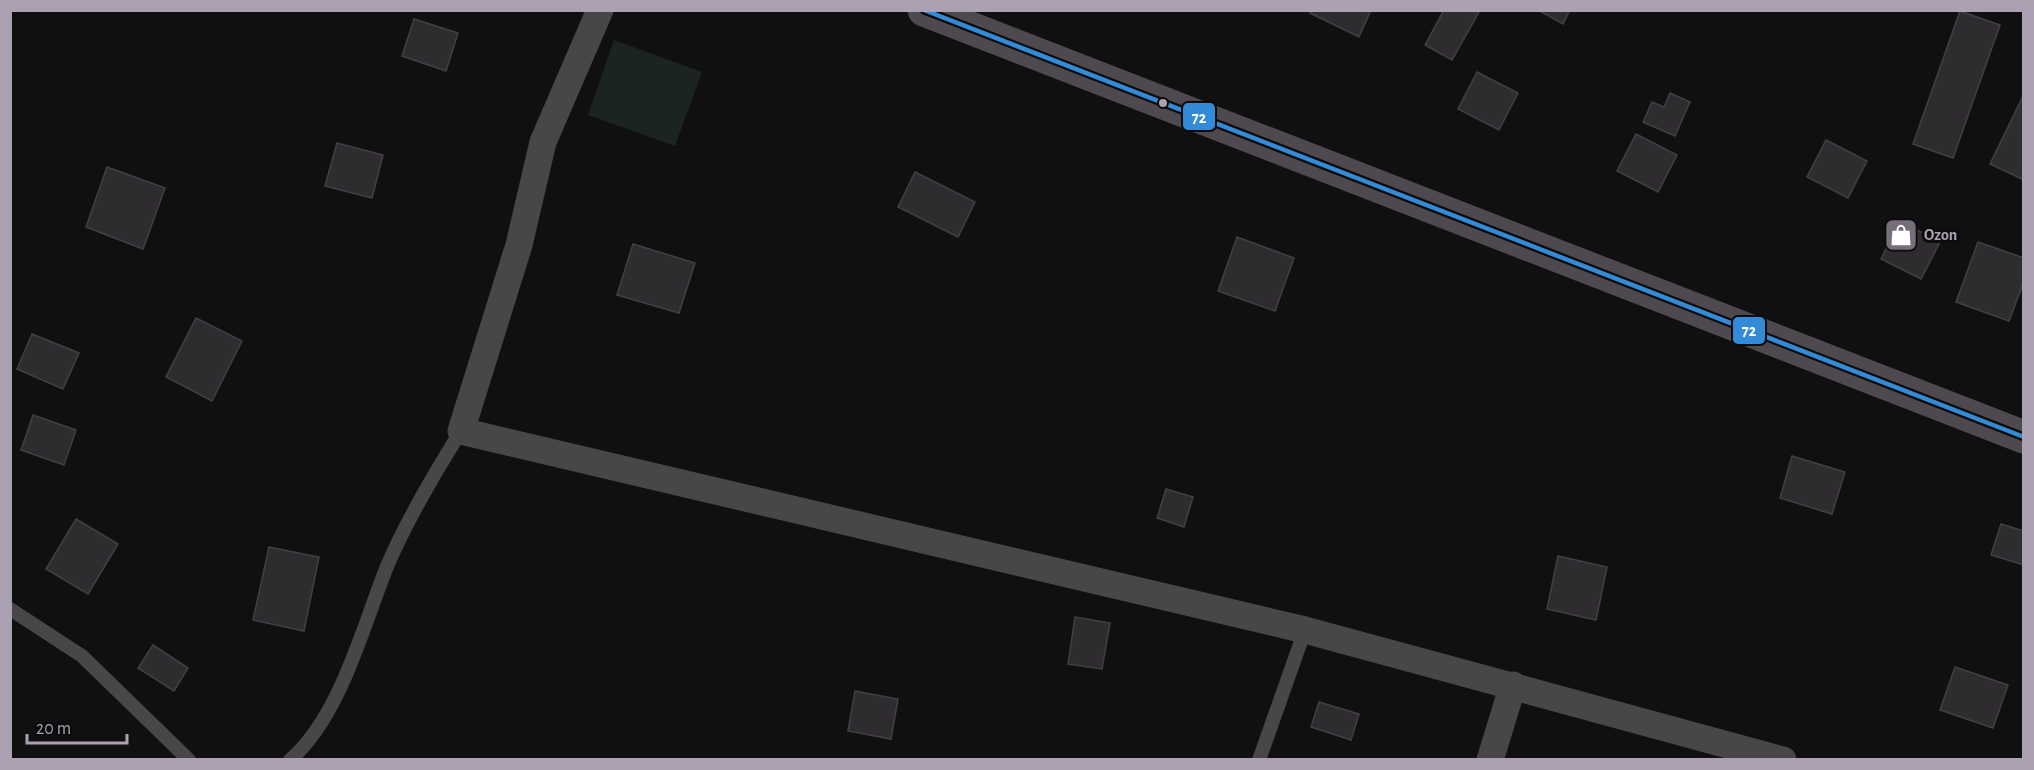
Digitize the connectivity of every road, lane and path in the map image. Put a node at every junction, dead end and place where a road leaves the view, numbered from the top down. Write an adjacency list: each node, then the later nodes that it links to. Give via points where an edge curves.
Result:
1 (600, 10): 3 (street, via 543,142 519,244)
2 (924, 10): 4 (main road)
3 (461, 431): 6 (street); 9 (lane, via 427,485 389,563 340,690 320,724)
4 (2024, 437)
5 (10, 609): 8 (lane, via 82,656)
6 (1305, 630): 7 (street); 10 (lane)
7 (1513, 685): 11 (street); 12 (street)
8 (189, 759)
9 (290, 759)
10 (1259, 759)
11 (1490, 759)
12 (1783, 759)

